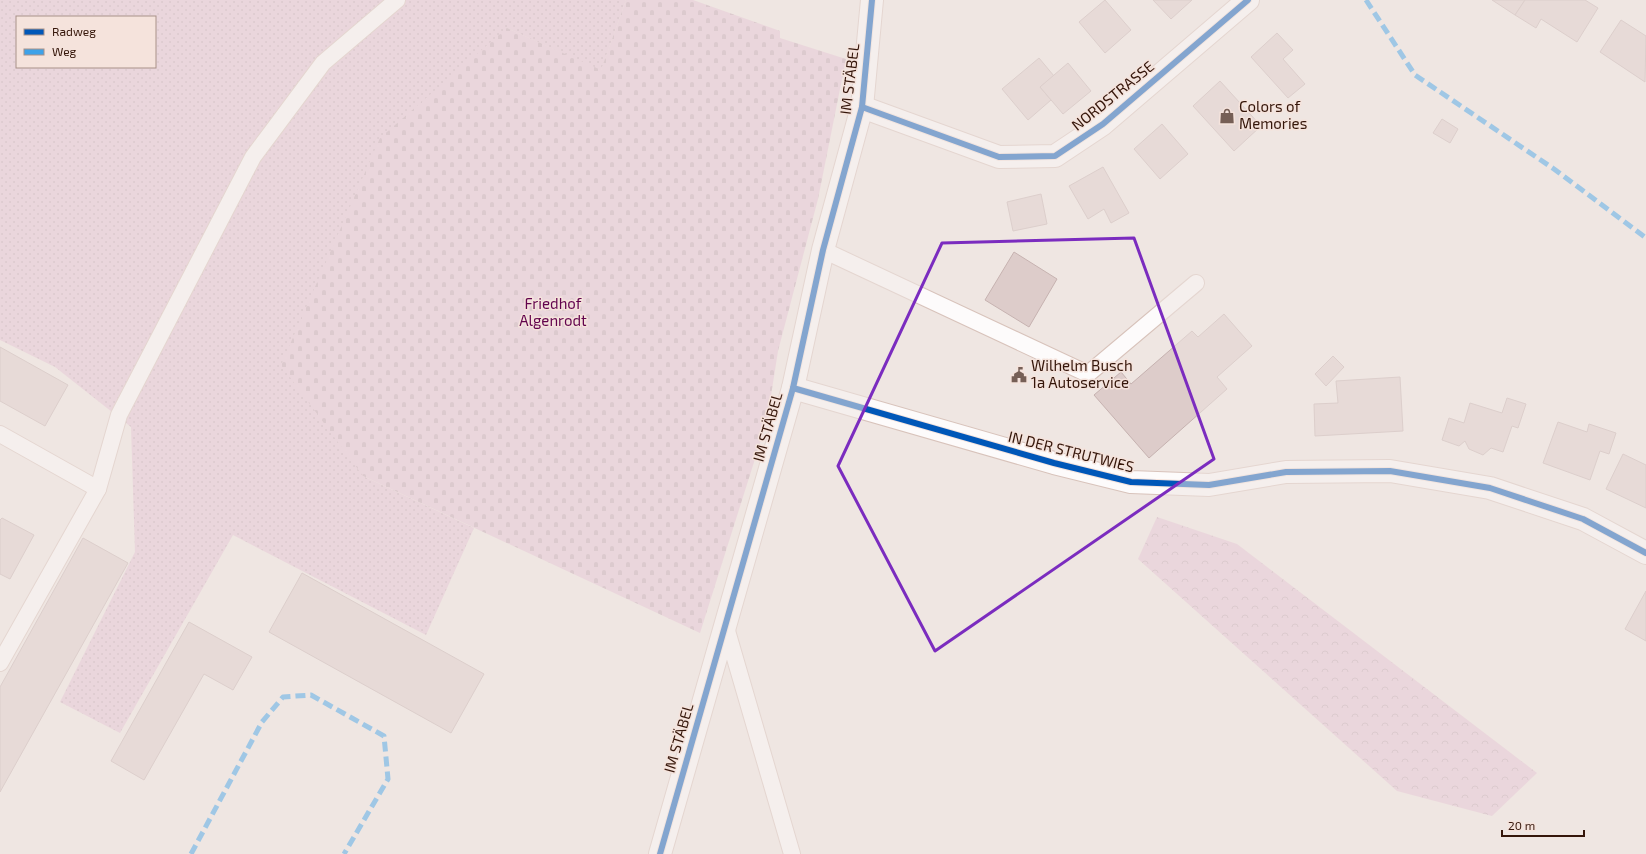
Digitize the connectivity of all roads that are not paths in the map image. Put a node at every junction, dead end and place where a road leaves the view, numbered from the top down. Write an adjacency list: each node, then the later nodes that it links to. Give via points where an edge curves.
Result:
1 (397, 0): 9 (lane, via 323,63 253,157 119,415)
2 (872, 0): 4 (street, IM STÄBEL)
3 (1248, 0): 4 (street, NORDSTRASSE, via 1103,124 1055,156 999,157)
4 (862, 107): 5 (street, IM STÄBEL)
5 (822, 250): 6 (lane, via 1088,374); 7 (street, IM STÄBEL)
6 (1196, 283)
7 (793, 388): 10 (street, IN DER STRUTWIES, via 1054,463 1131,482 1209,485 1286,472 1390,471 1490,488 1583,519); 11 (street, IM STÄBEL)
8 (0, 434): 9 (lane)
9 (98, 489): 12 (lane)
10 (1646, 553)
11 (725, 624): 13 (street, IM STÄBEL); 14 (lane)
12 (1, 657)
13 (660, 854)
14 (792, 854)

